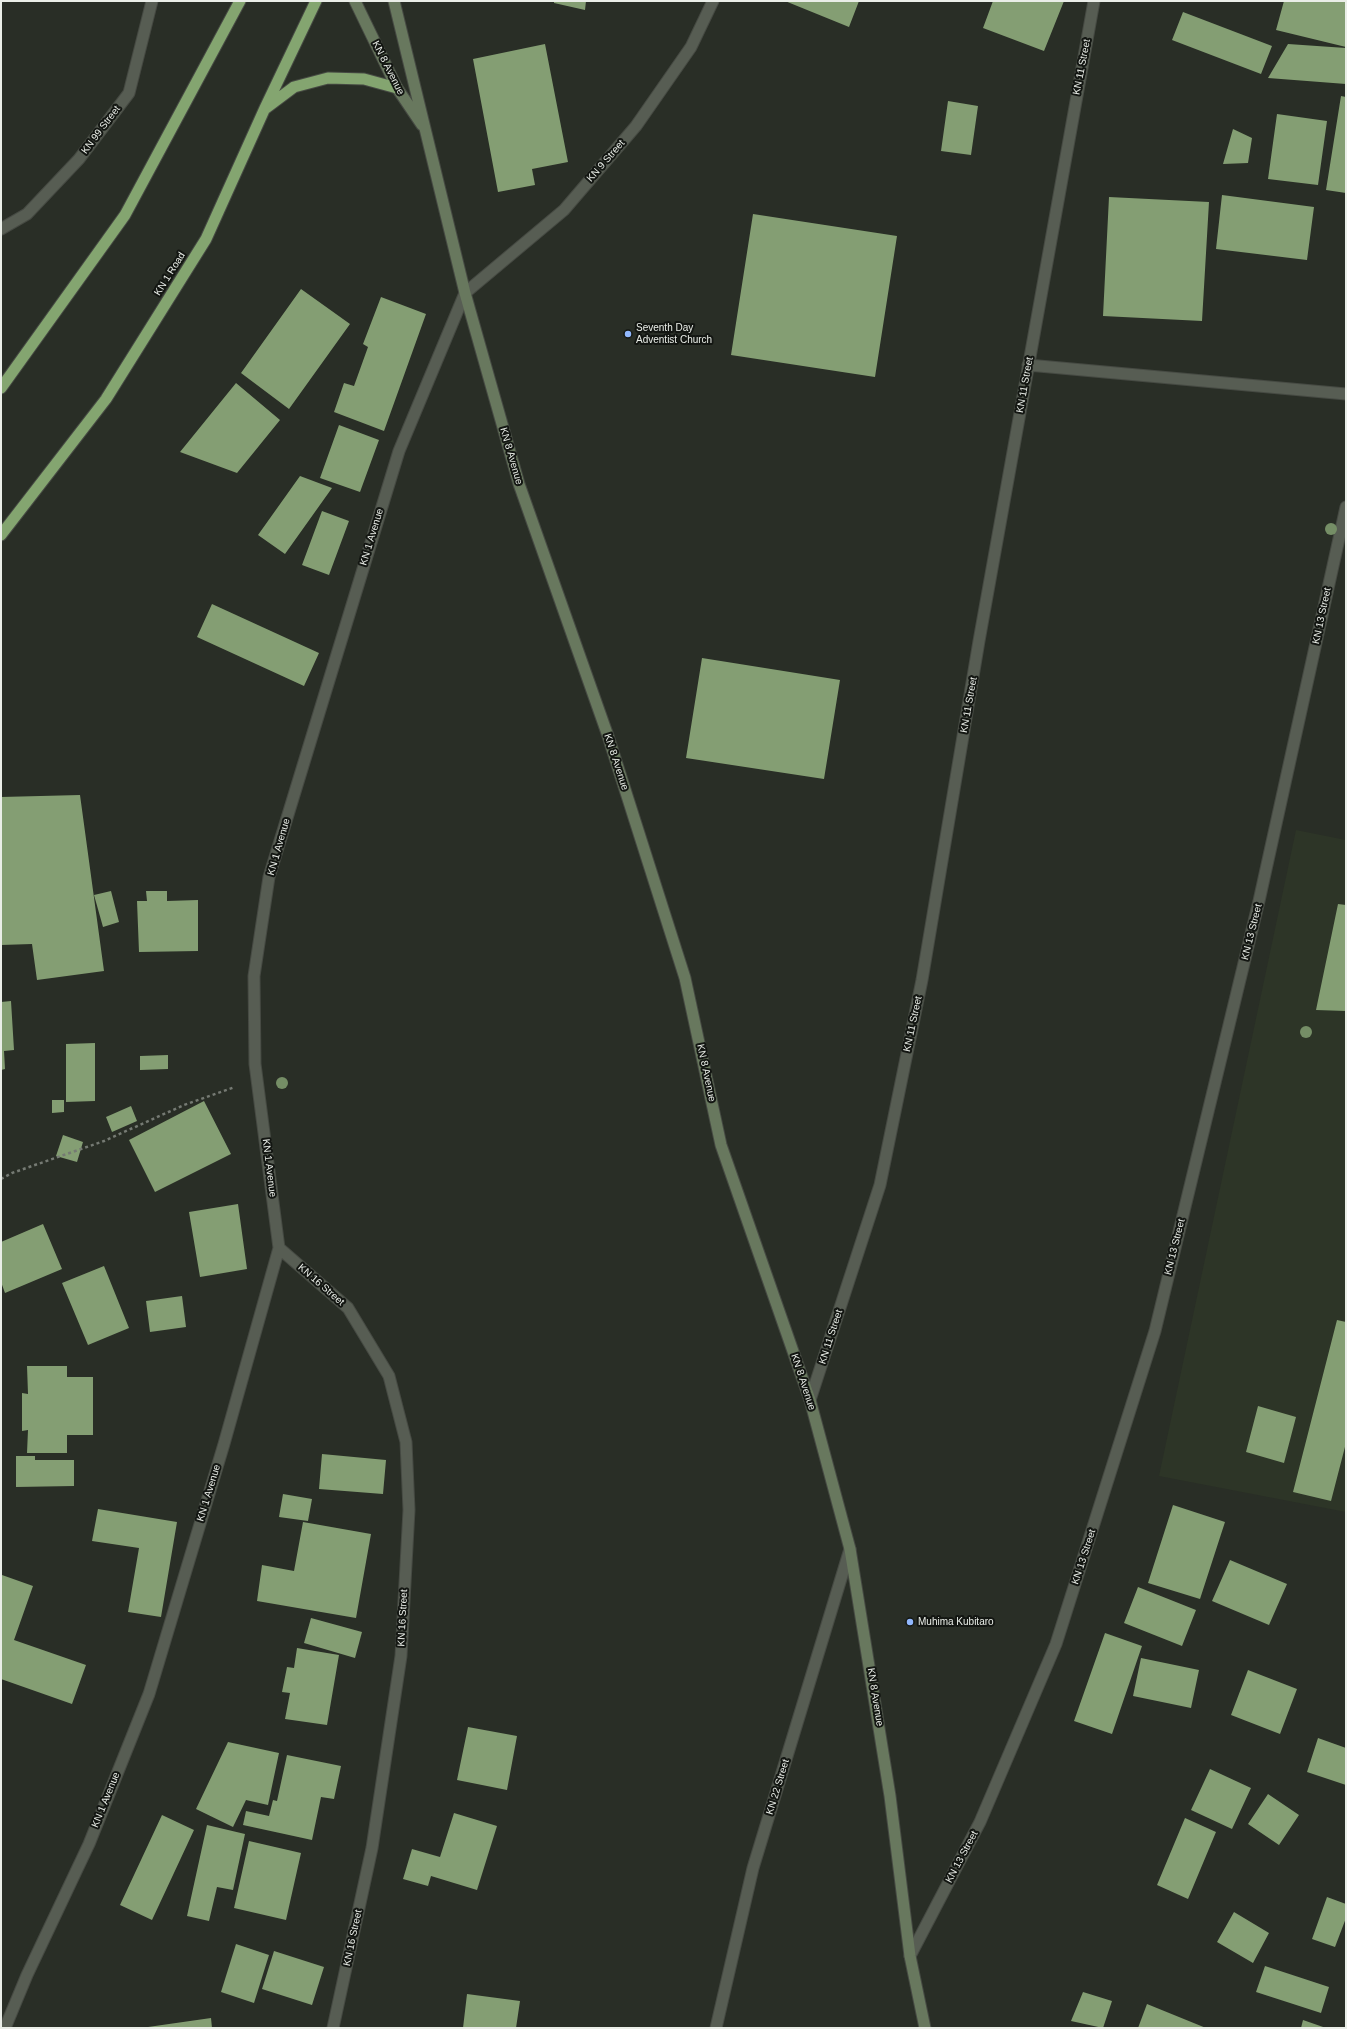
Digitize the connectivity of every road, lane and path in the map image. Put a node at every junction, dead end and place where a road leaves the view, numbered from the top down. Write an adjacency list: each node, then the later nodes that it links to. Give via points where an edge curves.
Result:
1 (152, 1): 13 (street, KN 99 Street, via 129,93 79,159 27,214)
2 (232, 1): 9 (highway)
3 (240, 1): 9 (highway)
4 (316, 1): 11 (highway, KN 1 Road)
5 (355, 1): 10 (main road, KN 8 Avenue)
6 (394, 1): 12 (main road, KN 8 Avenue)
7 (713, 1): 14 (street, KN 9 Street, via 691,47 636,126 564,210)
8 (1094, 1): 15 (street, KN 11 Street)
9 (229, 22): 16 (highway, via 125,215)
10 (397, 88): 11 (highway, via 364,79 328,78 294,87); 12 (main road, KN 8 Avenue)
11 (265, 108): 19 (highway, KN 1 Road, via 202,246 106,399)
12 (426, 132): 14 (main road, KN 8 Avenue)
13 (1, 229)
14 (465, 293): 20 (street, KN 1 Avenue, via 399,451 269,877 254,976); 23 (main road, KN 8 Avenue, via 519,484 608,736 685,978 721,1145)
15 (1028, 365): 17 (street); 23 (street, KN 11 Street, via 922,980 882,1177)
16 (1, 388)
17 (1346, 394)
18 (1346, 507): 25 (street, KN 13 Street, via 1259,901 1155,1331 1056,1644 980,1822)
19 (1, 535)
20 (257, 1081): 21 (path, via 184,1105 104,1141); 22 (street, KN 1 Avenue)
21 (1, 1179)
22 (279, 1248): 26 (street, KN 1 Avenue, via 150,1694 89,1844); 27 (street, KN 16 Street, via 348,1308 389,1376 406,1442 409,1510 401,1656 372,1848)
23 (810, 1400): 24 (main road, KN 8 Avenue)
24 (850, 1549): 25 (main road, KN 8 Avenue, via 890,1796); 28 (street, KN 22 Street, via 753,1868)
25 (910, 1956): 29 (main road, KN 8 Avenue)
26 (5, 2028)
27 (334, 2028)
28 (716, 2028)
29 (925, 2028)

